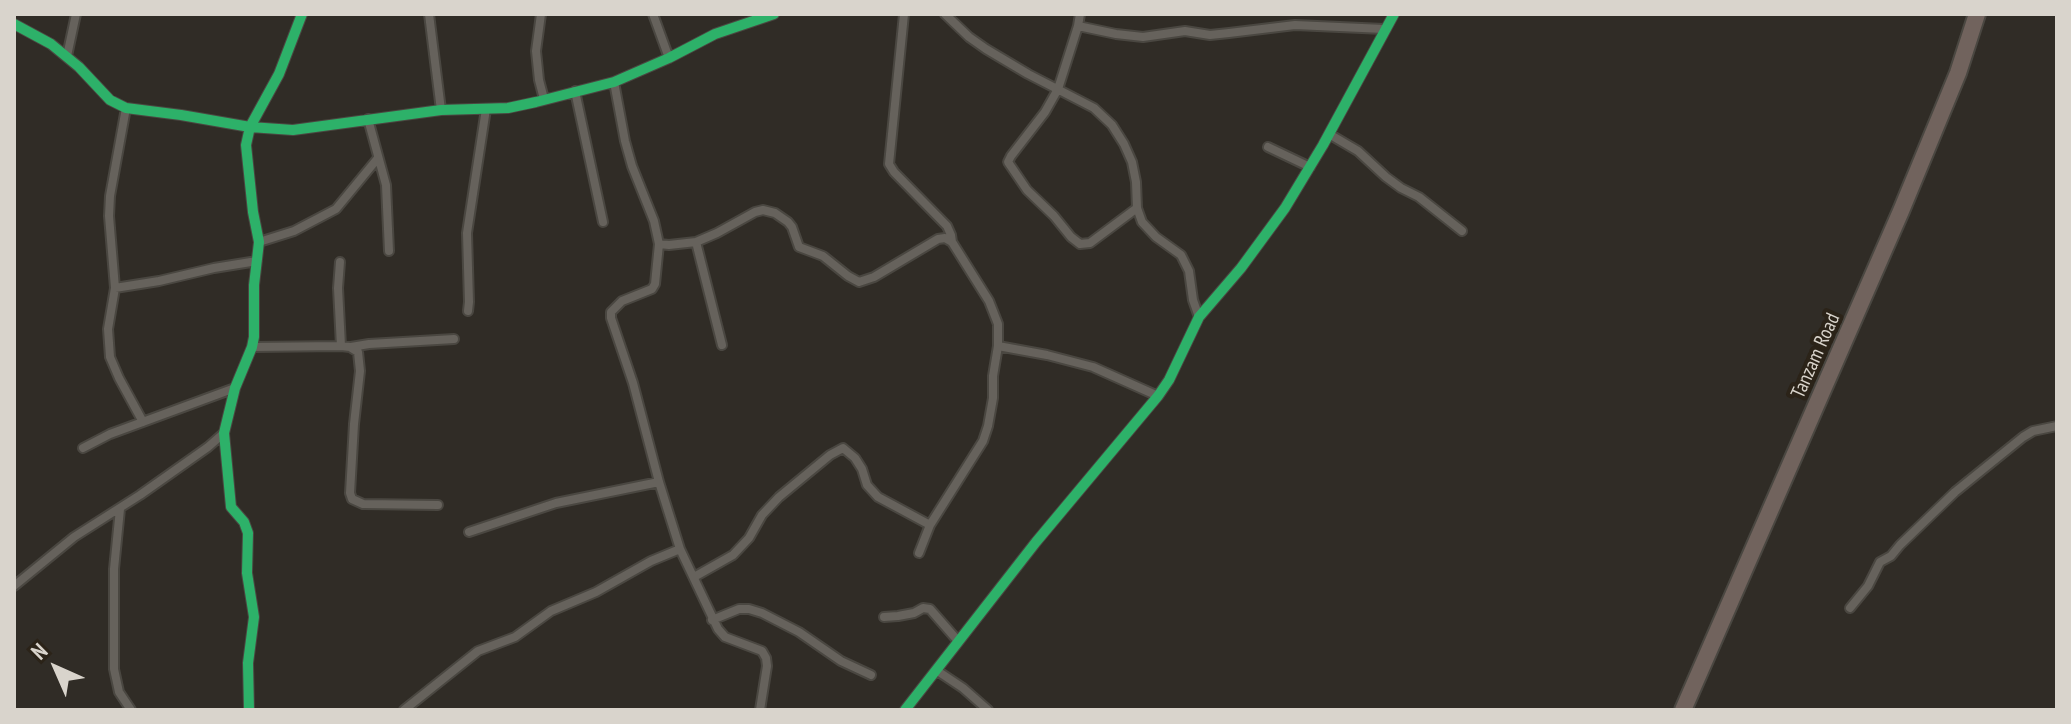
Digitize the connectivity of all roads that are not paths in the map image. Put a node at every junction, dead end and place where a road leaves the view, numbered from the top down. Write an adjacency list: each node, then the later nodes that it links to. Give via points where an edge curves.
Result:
1 (76, 14): 15 (street)
2 (302, 14): 25 (street, via 279,74)
3 (429, 14): 23 (street)
4 (541, 14): 20 (street, via 536,51)
5 (653, 14): 16 (street)
6 (774, 14): 16 (street, via 715,34)
7 (904, 14): 35 (street, via 889,164 947,226)
8 (945, 14): 18 (street, via 986,49)
9 (1080, 14): 13 (street)
10 (1394, 14): 14 (street)
11 (1977, 14): 75 (highway, Tanzam Road, via 1919,169)
12 (14, 24): 15 (street)
13 (1078, 26): 14 (street, via 1143,37 1295,25); 18 (street)
14 (1384, 29): 26 (street)
15 (67, 56): 21 (street, via 110,100)
16 (669, 58): 17 (street)
17 (614, 82): 19 (street); 36 (street, via 625,141)
18 (1058, 89): 30 (street, via 1104,116 1119,134 1134,171); 30 (street, via 1011,156 1011,169 1080,244 1090,243)
19 (575, 91): 20 (street); 31 (street)
20 (544, 99): 22 (street)
21 (126, 108): 25 (street); 40 (street, via 110,196)
22 (486, 109): 23 (street); 41 (street, via 467,233)
23 (441, 110): 24 (street)
24 (368, 119): 25 (street, via 293,130); 28 (street)
25 (250, 127): 33 (street, via 246,152)
26 (1329, 134): 29 (street); 32 (street)
27 (1268, 147): 29 (street)
28 (378, 158): 33 (street, via 336,209); 37 (street, via 386,185)
29 (1310, 167): 42 (street, via 1241,268)
30 (1137, 208): 42 (street, via 1148,229 1181,255)
31 (603, 222)
32 (1462, 231)
33 (259, 242): 38 (street)
34 (696, 242): 35 (street, via 755,212 768,211 792,227 799,247 823,256 859,282 938,239); 36 (street); 44 (street)
35 (952, 242): 45 (street, via 994,313)
36 (659, 244): 54 (street, via 652,289 622,301 611,312)
37 (389, 251)
38 (257, 261): 40 (street); 46 (street)
39 (340, 262): 47 (street)
40 (115, 288): 50 (street, via 108,329 110,357)
41 (468, 311)
42 (1199, 317): 49 (street)
43 (454, 339): 47 (street)
44 (722, 345)
45 (998, 346): 49 (street, via 1093,367); 57 (street, via 983,441)
46 (252, 347): 47 (street); 48 (street)
47 (346, 347): 55 (street, via 358,352 360,371 352,499 363,504)
48 (235, 388): 50 (street); 52 (street)
49 (1158, 396): 66 (street)
50 (143, 422): 53 (street)
51 (2057, 426): 63 (street, via 2023,437 1955,492 1880,562)
52 (224, 433): 56 (street); 70 (street, via 231,507 248,533 254,617)
53 (83, 448)
54 (659, 482): 58 (street, via 556,503); 59 (street)
55 (438, 505)
56 (120, 509): 62 (street, via 74,537); 69 (street, via 114,669 119,692)
57 (930, 525): 60 (street); 61 (street, via 878,497 843,448 779,497 733,555)
58 (469, 532)
59 (680, 549): 61 (street); 71 (street, via 551,611 515,637 472,654)
60 (919, 553)
61 (694, 577): 65 (street)
62 (14, 586)
63 (1850, 608)
64 (884, 617): 66 (street, via 930,609)
65 (712, 620): 68 (street, via 739,609 762,613); 72 (street, via 725,637 762,651 766,658)
66 (958, 641): 67 (street)
67 (936, 670): 73 (street); 74 (street)
68 (871, 675)
69 (131, 710)
70 (249, 710)
71 (404, 710)
72 (760, 710)
73 (905, 710)
74 (988, 710)
75 (1683, 710)

